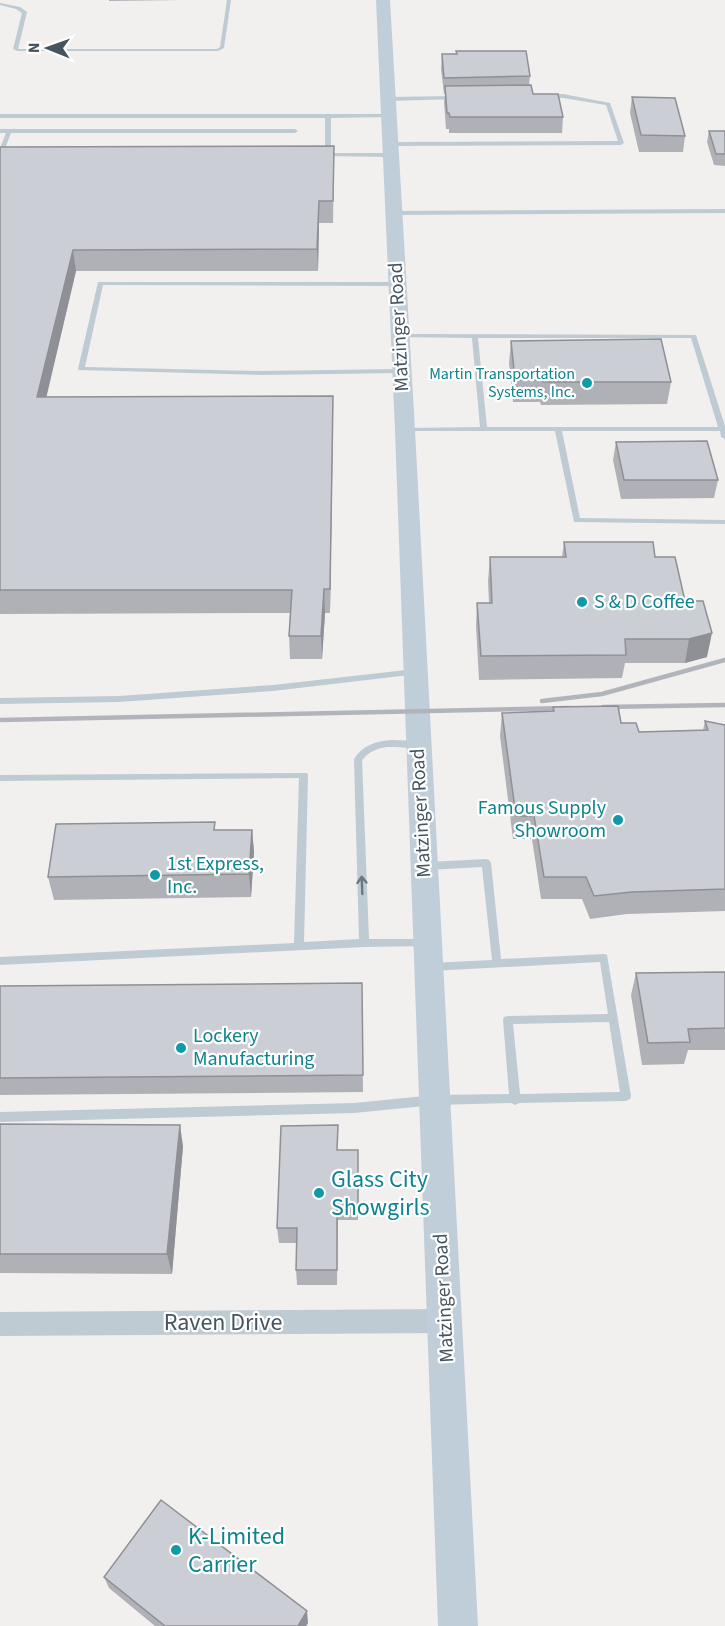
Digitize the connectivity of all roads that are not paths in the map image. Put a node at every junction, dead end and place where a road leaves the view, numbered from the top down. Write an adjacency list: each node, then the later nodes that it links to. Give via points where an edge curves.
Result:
1 (229, 0): 3 (lane, via 222,48 218,50 17,50 25,12)
2 (383, 0): 6 (street, Matzinger Road)
3 (0, 4)
4 (539, 96): 12 (lane, via 608,104 621,143)
5 (468, 98): 6 (lane)
6 (388, 108): 8 (lane); 12 (street, Matzinger Road)
7 (0, 116): 8 (lane)
8 (328, 117): 15 (lane)
9 (0, 130): 10 (lane)
10 (9, 130): 11 (lane); 13 (lane, via 1,153)
11 (295, 130)
12 (390, 149): 15 (lane); 17 (street, Matzinger Road)
13 (13, 153)
14 (318, 154): 15 (lane)
15 (328, 155)
16 (723, 211): 17 (lane); 18 (lane)
17 (393, 213): 19 (street, Matzinger Road)
18 (725, 222)
19 (397, 284): 20 (street, Matzinger Road); 22 (lane, via 100,283 81,369)
20 (399, 336): 21 (lane); 22 (street, Matzinger Road)
21 (475, 336): 23 (lane); 26 (lane, via 694,336)
22 (400, 371): 25 (street, Matzinger Road)
23 (484, 429): 24 (lane); 25 (lane)
24 (558, 429): 26 (lane); 27 (lane, via 577,520)
25 (405, 430): 28 (street, Matzinger Road)
26 (724, 433)
27 (725, 522)
28 (415, 672): 29 (lane, via 119,699); 30 (street, Matzinger Road)
29 (0, 701)
30 (418, 744): 32 (street, Matzinger Road); 33 (lane, one-way to 30, via 358,759 364,749 376,744)
31 (0, 778): 34 (lane, via 304,775)
32 (424, 866): 35 (street, Matzinger Road); 37 (lane, via 486,863)
33 (364, 943): 34 (lane); 35 (lane)
34 (299, 947): 36 (lane)
35 (427, 955): 37 (lane); 39 (street, Matzinger Road)
36 (0, 961)
37 (497, 964): 38 (lane, via 604,958)
38 (614, 1018): 40 (lane, via 508,1020); 40 (lane, via 626,1096)
39 (435, 1100): 40 (lane); 41 (lane, via 354,1108); 42 (street, Matzinger Road)
40 (515, 1100)
41 (0, 1117)
42 (446, 1321): 43 (street, Raven Drive); 44 (street, Matzinger Road)
43 (0, 1324)
44 (458, 1626)

